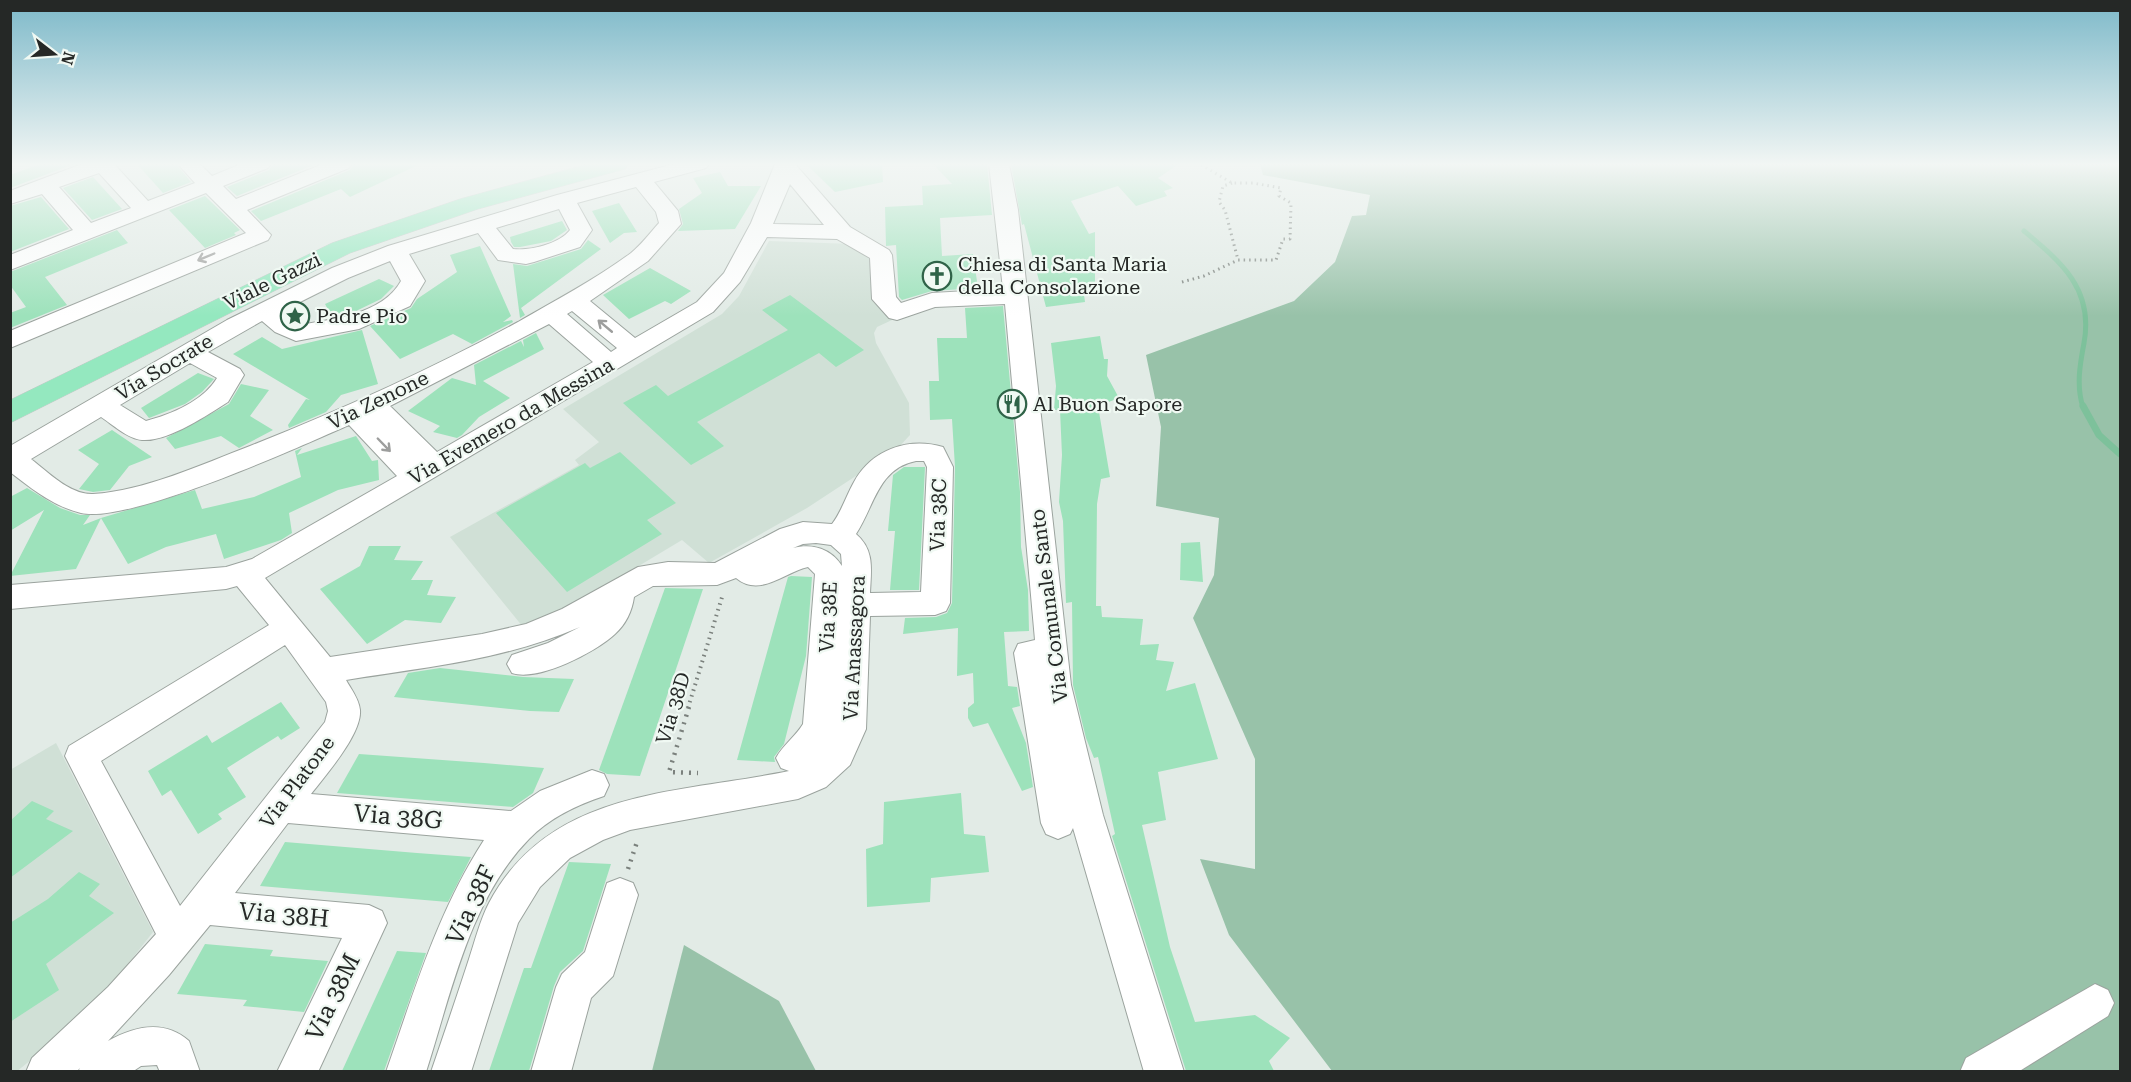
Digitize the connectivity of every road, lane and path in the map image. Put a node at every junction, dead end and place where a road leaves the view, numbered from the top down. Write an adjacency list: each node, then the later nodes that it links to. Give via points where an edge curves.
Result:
1 (72, 214): 15 (street)
2 (133, 214): 15 (street)
3 (239, 214): 26 (street, one-way to 26, via 260,235)
4 (405, 214): 30 (main road, Viale Gazzi, via 331,240)
5 (438, 214): 33 (main road, Viale Gazzi, via 341,248)
6 (518, 214): 14 (street, Via Socrate)
7 (573, 214): 14 (street, via 581,230 572,242 526,257 506,255)
8 (668, 214): 23 (street, Via Zenone, via 670,224 653,245)
9 (765, 214): 16 (street, Via Evemero da Messina)
10 (830, 214): 17 (street)
11 (1007, 214): 22 (street, Via Comunale Santo)
12 (1226, 214): 19 (path)
13 (1291, 214): 19 (path, via 1290,239 1283,239 1276,260)
14 (483, 225): 18 (street, Via Socrate)
15 (87, 232): 20 (street)
16 (756, 235): 17 (street); 27 (street, Via Evemero da Messina, via 715,298)
17 (851, 237): 22 (street, via 881,255 884,299 897,314 932,300)
18 (396, 251): 24 (street, Via Socrate); 24 (street, via 413,281 402,301 351,324 296,333)
19 (1238, 260): 21 (path)
20 (10, 263)
21 (1182, 282)
22 (1015, 296): 43 (street, Via Comunale Santo)
23 (576, 302): 25 (street, Via Zenone); 27 (street, one-way to 23)
24 (263, 310): 28 (street, Via Socrate)
25 (552, 315): 29 (street); 32 (street, Via Zenone)
26 (10, 339)
27 (634, 350): 29 (street, Via Evemero da Messina)
28 (190, 352): 31 (street, Via Socrate); 31 (street, via 231,375 219,396 176,422 143,431)
29 (610, 364): 35 (street, Via Evemero da Messina)
30 (10, 399)
31 (101, 405): 34 (street, Via Socrate)
32 (363, 409): 34 (street, Via Zenone, via 245,460 105,503 73,501); 35 (street)
33 (10, 413)
34 (11, 459)
35 (425, 472): 38 (street, Via Evemero da Messina, via 279,558)
36 (839, 536): 37 (street, via 816,532 790,537); 41 (street, Via Anassagora, via 857,557); 41 (street, Via 38C, via 852,520 867,482 882,466 908,452 934,454 940,467 935,603)
37 (735, 568): 39 (street, via 717,574 657,573); 46 (street, Via 38E, via 753,577 762,576 804,556 821,561 830,571 819,727 806,748); 47 (path, Via 38D, via 669,772)
38 (244, 574): 40 (street); 42 (street, Via Platone)
39 (621, 589): 44 (street, via 615,614 607,624 556,654); 45 (street, via 531,635)
40 (10, 597)
41 (856, 605): 50 (street, Via Anassagora, via 850,729 838,755 827,767 814,777 777,790)
42 (288, 628): 45 (street, Via Platone); 56 (street, via 81,756)
43 (1050, 650): 51 (street, via 1029,653); 65 (street, Via Comunale Santo, via 1086,815)
44 (523, 664)
45 (322, 671): 49 (street, Via Platone, via 341,697 344,710 340,724)
46 (793, 758)
47 (704, 773)
48 (592, 785): 52 (street, Via 38F, via 572,792)
49 (280, 807): 52 (street, Via 38G); 54 (street, Via Platone)
50 (646, 812): 53 (path); 63 (street, Via Anassagora, via 604,821 566,839 546,855 513,893 491,942)
51 (1058, 823)
52 (517, 827): 62 (street, Via 38F, via 498,850 458,925)
53 (620, 895): 64 (street, via 600,963 575,987)
54 (200, 907): 55 (street, Via 38H); 56 (street, Via Platone)
55 (369, 922): 61 (street, Via 38M)
56 (177, 936): 58 (street, Via Platone, via 112,1014)
57 (2095, 1003): 66 (street)
58 (46, 1071)
59 (98, 1071): 60 (street, via 132,1049 148,1045 172,1052 180,1061)
60 (180, 1071)
61 (297, 1071)
62 (406, 1071)
63 (452, 1071)
64 (551, 1071)
65 (1164, 1071)
66 (1980, 1071)

